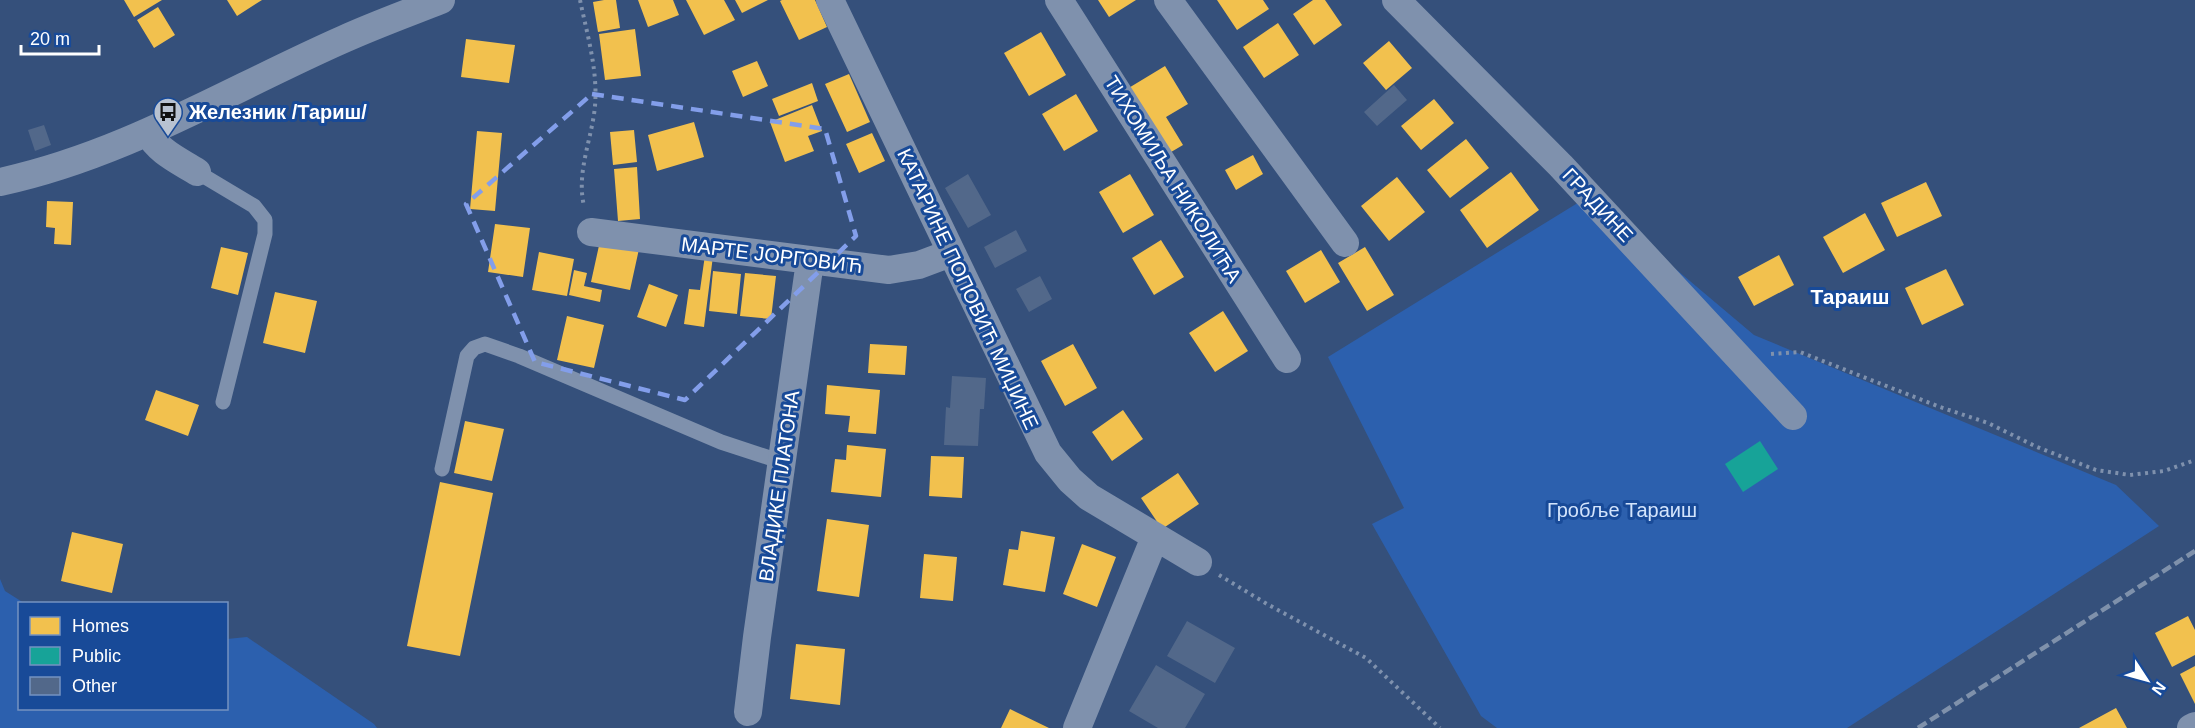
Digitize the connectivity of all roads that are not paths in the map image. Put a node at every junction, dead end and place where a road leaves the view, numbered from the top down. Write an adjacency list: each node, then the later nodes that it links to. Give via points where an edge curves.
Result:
1 (441, 0): 6 (street, via 344,39)
2 (830, 0): 11 (street, КАТАРИНЕ ПОПОВИЋ МИЏИНЕ)
3 (1059, 0): 13 (street, ТИХОМИЉА НИКОЛИЋА)
4 (1168, 0): 10 (street)
5 (1396, 0): 15 (street, ГРАДИНЕ, via 1561,166)
6 (148, 132): 7 (street, via 163,151); 8 (street, via 120,146)
7 (198, 172): 14 (lane, via 254,206 265,220 265,234)
8 (0, 182)
9 (591, 232): 12 (street, МАРТЕ ЈОРГОВИЋ)
10 (1345, 243)
11 (951, 253): 12 (street, МАРТЕ ЈОРГОВИЋ, via 919,266 889,270); 18 (street, КАТАРИНЕ ПОПОВИЋ МИЏИНЕ, via 1048,453 1089,497)
12 (810, 261): 16 (street, ВЛАДИКЕ ПЛАТОНА)
13 (1287, 358)
14 (223, 402)
15 (1793, 416)
16 (782, 462): 17 (lane, via 721,442 485,344 467,356); 20 (street, ВЛАДИКЕ ПЛАТОНА)
17 (442, 469)
18 (1155, 537): 19 (street, КАТАРИНЕ ПОПОВИЋ МИЏИНЕ); 21 (street)
19 (1198, 562)
20 (748, 712)
21 (1077, 728)

